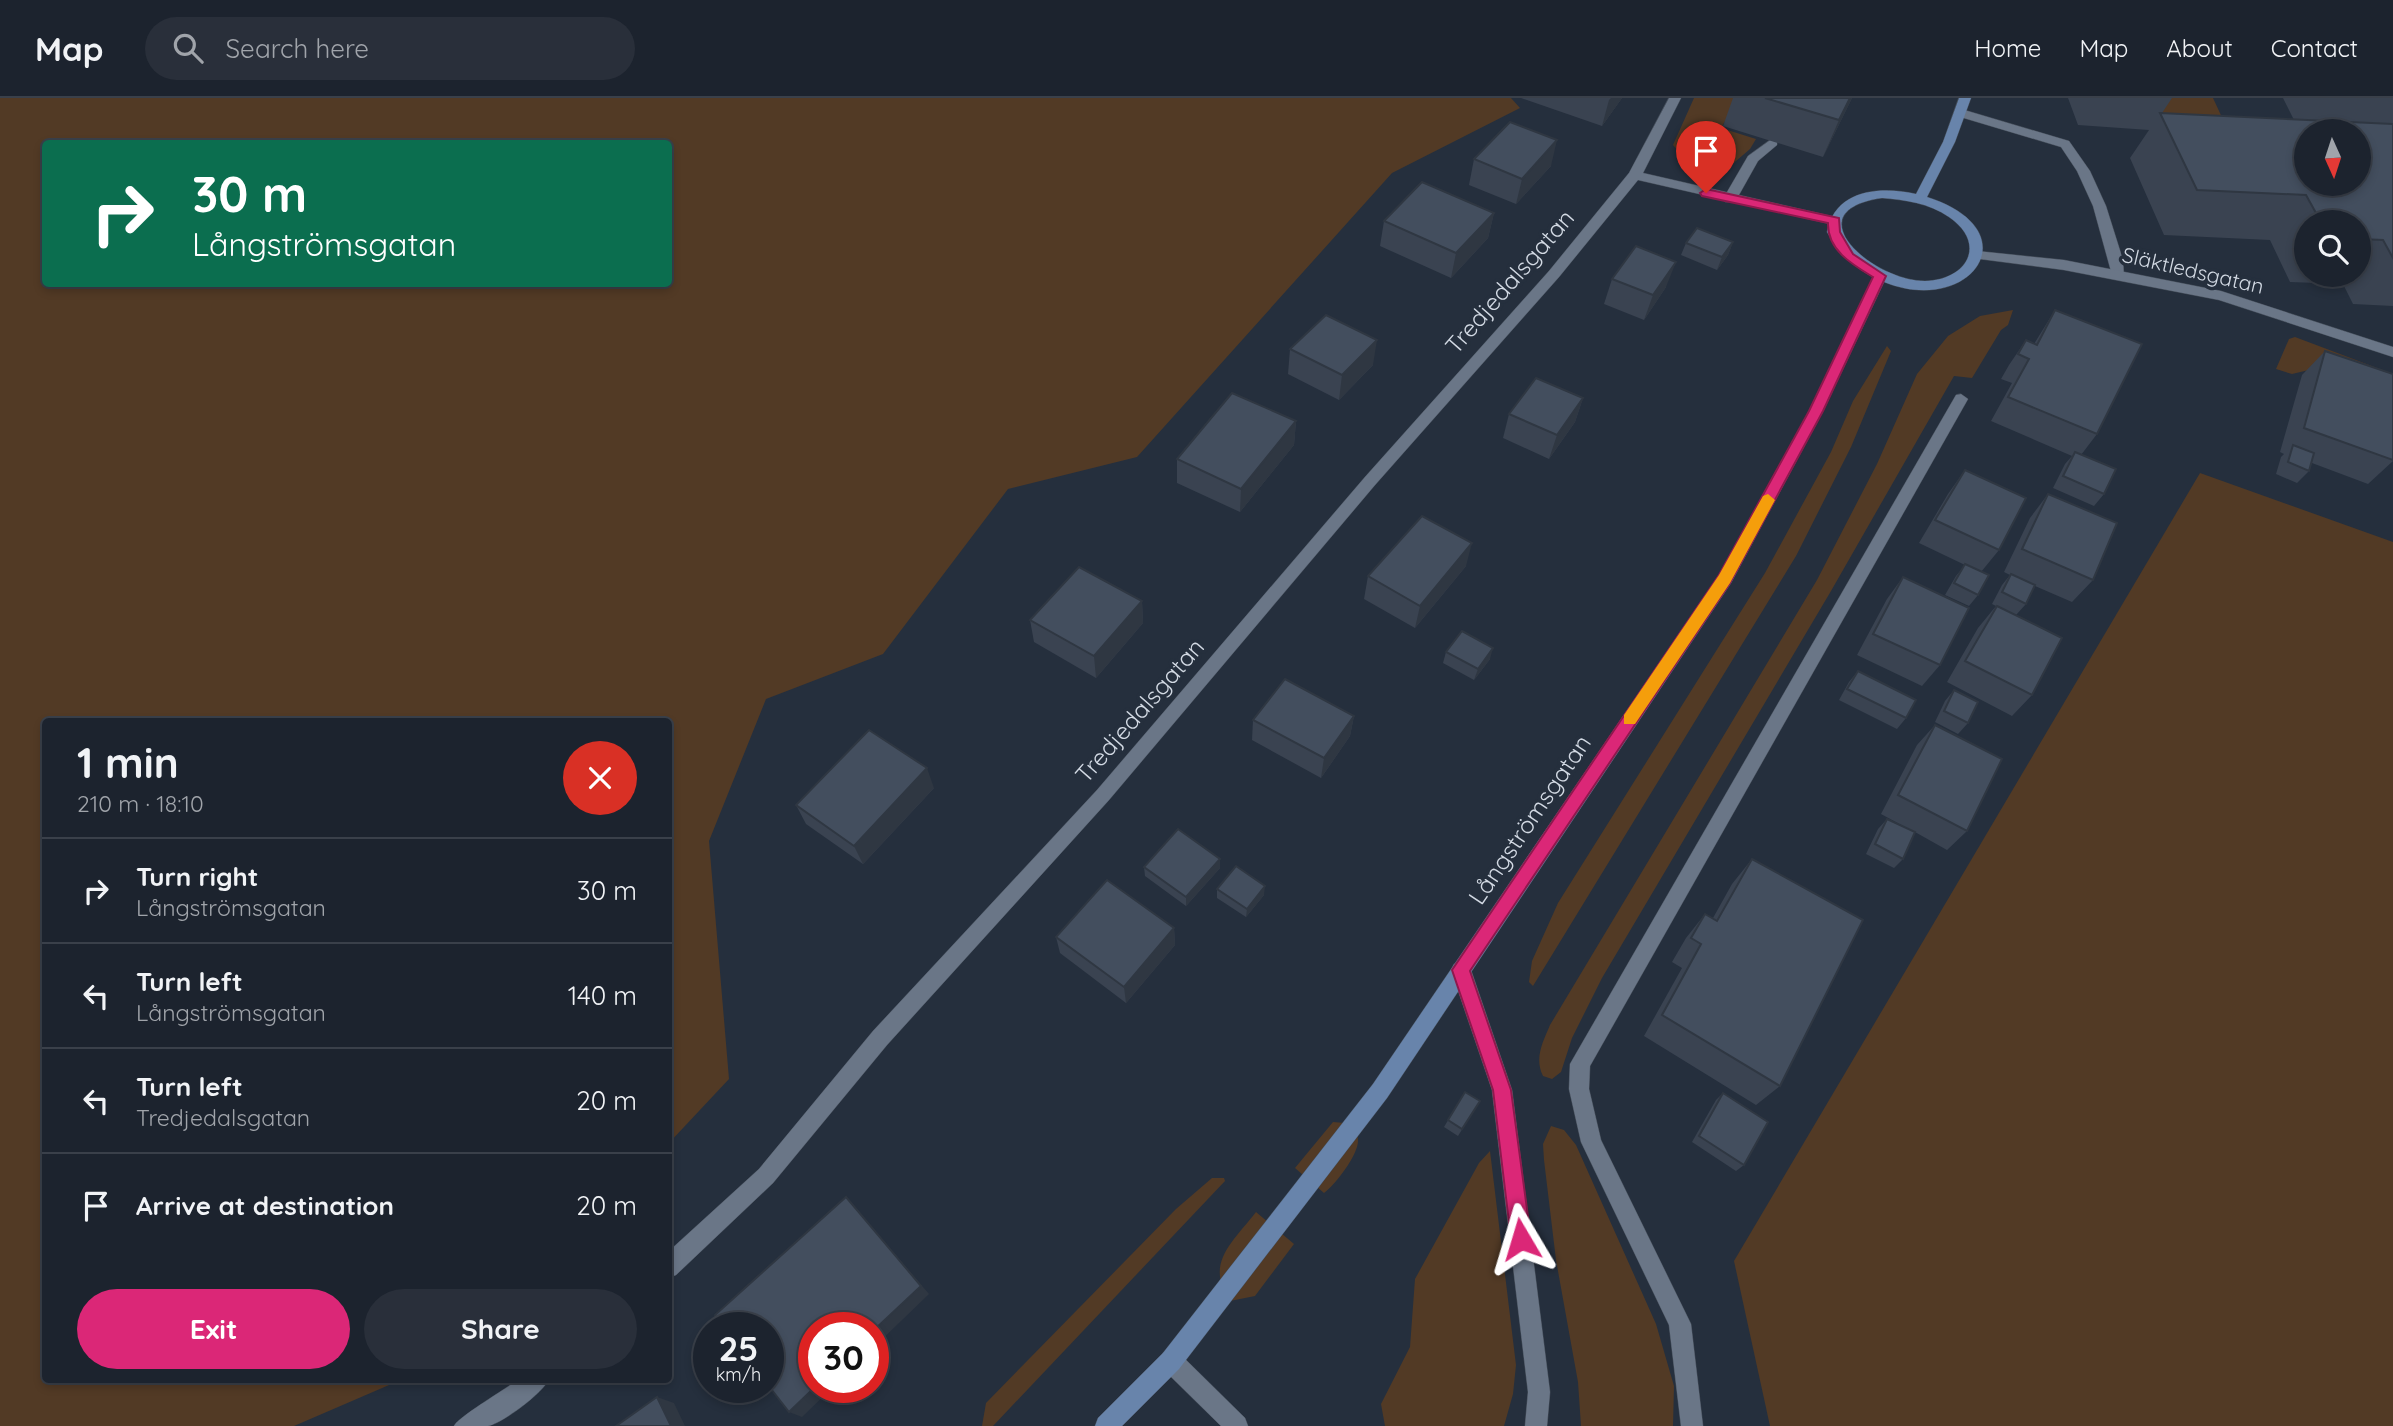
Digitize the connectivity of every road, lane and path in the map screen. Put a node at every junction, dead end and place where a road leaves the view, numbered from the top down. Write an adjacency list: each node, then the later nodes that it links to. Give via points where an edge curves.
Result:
1 (1675, 98): 5 (street, Tredjedalsgatan)
2 (1965, 98): 3 (street)
3 (1961, 113): 7 (street); 10 (street, via 2065,144 2077,157 2116,251)
4 (1773, 142): 6 (street, via 1754,159)
5 (1635, 175): 6 (street); 15 (street, Tredjedalsgatan, via 1103,795 880,1038 765,1176)
6 (1730, 199): 8 (street)
7 (1920, 199): 8 (street, via 1865,196 1840,210); 9 (street, via 1962,223 1976,242)
8 (1835, 221): 11 (street, via 1834,232 1848,257)
9 (1977, 255): 10 (street, Släktledsgatan); 11 (street, via 1972,267 1944,283 1924,285)
10 (2119, 275): 12 (street, Släktledsgatan, via 2221,296)
11 (1880, 276): 14 (street, Långströmsgatan, via 1816,411 1725,579)
12 (2393, 352)
13 (1961, 399): 22 (street, via 1580,1064 1579,1089 1591,1142 1680,1324)
14 (1461, 970): 16 (street, Långströmsgatan, via 1380,1091); 21 (street, via 1502,1090 1539,1392)
15 (672, 1263)
16 (1171, 1360): 19 (street, Långströmsgatan); 20 (street)
17 (533, 1383): 18 (street)
18 (465, 1426)
19 (1106, 1426)
20 (1237, 1426)
21 (1536, 1426)
22 (1692, 1426)

